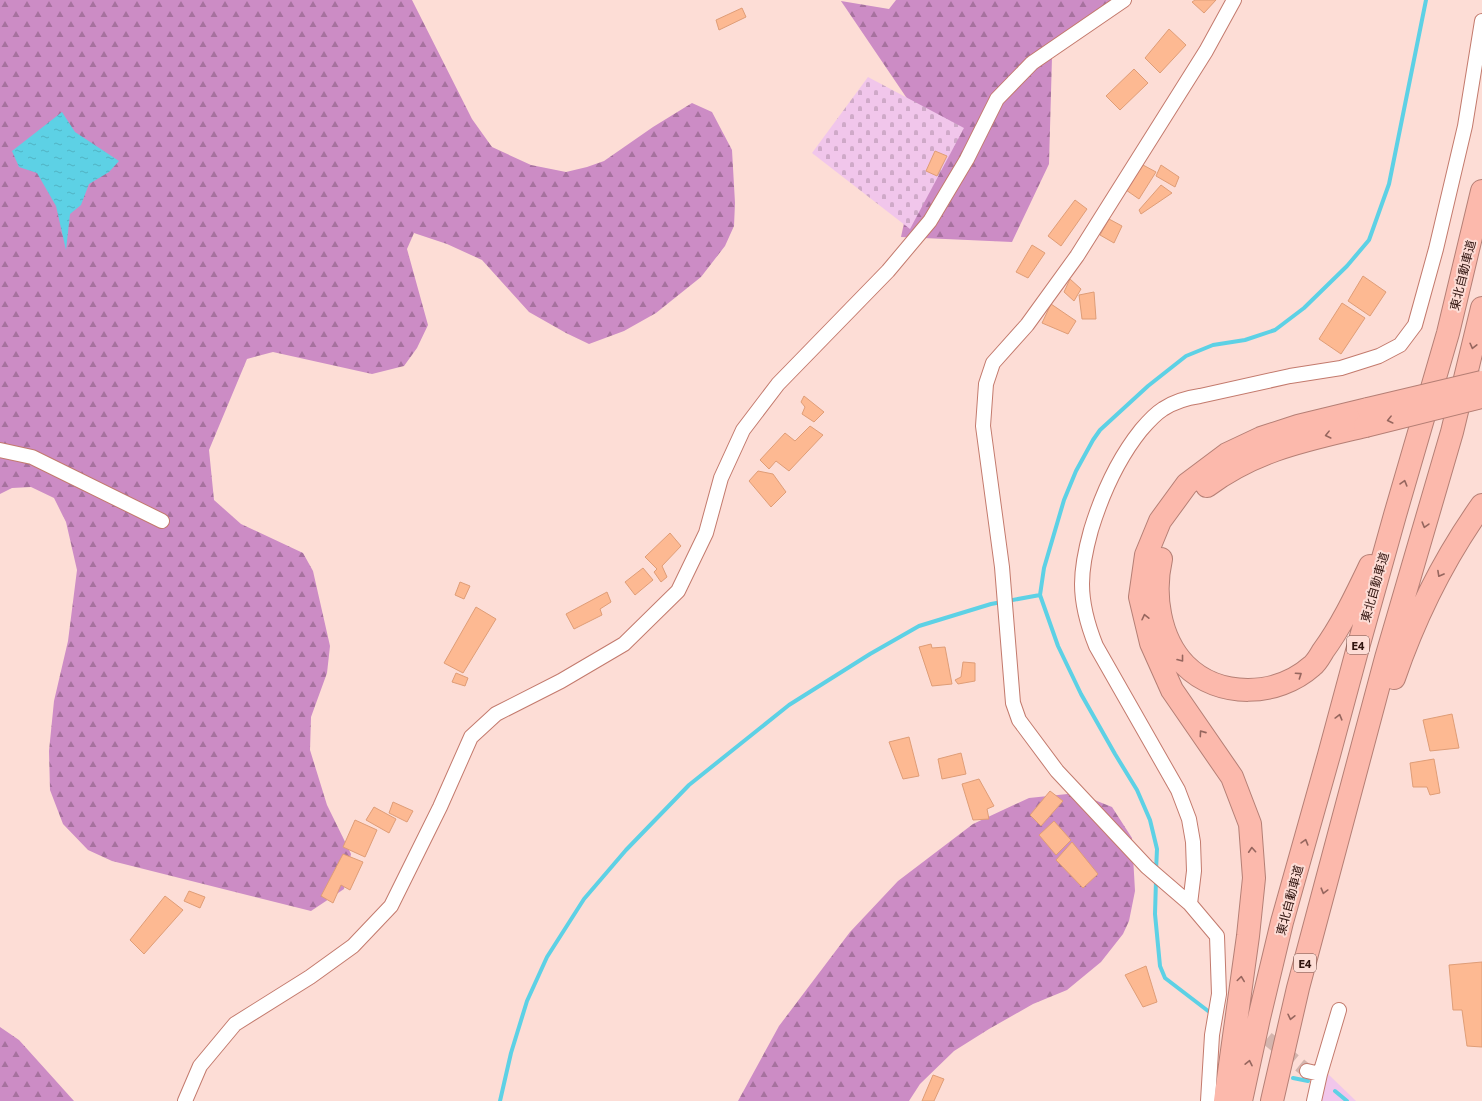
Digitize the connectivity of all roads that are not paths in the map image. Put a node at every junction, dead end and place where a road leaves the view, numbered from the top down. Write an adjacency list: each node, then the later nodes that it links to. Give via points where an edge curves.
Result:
1 (1124, 0): 18 (street, via 1032,63 997,99 967,159 930,221 888,271 778,384 743,430 721,478 706,533 678,591 624,644 561,681 496,714 471,737 391,906 353,946 235,1024 200,1066)
2 (1234, 0): 14 (street, via 1206,51 1077,256 1027,326 993,363 986,384 983,426 1002,567 1013,703 1019,720 1057,771 1148,867)
3 (1482, 21): 14 (street, via 1465,126 1436,249 1415,325 1400,345 1379,356 1341,368 1290,376 1174,402 1161,409 1128,446 1102,497 1083,564 1084,611 1096,646 1178,790 1186,812 1193,842 1194,861)
4 (1482, 191): 11 (highway, 東北自動車道 / E4, one-way to 4, via 1448,333)
5 (1482, 308): 13 (highway, E4, one-way to 13, via 1452,432 1388,651)
6 (1482, 382): 8 (highway, bridge)
7 (1482, 397): 8 (highway, one-way to 8, bridge)
8 (1367, 418): 11 (highway, one-way to 11, via 1248,460 1223,474 1191,502 1169,537 1158,573 1159,610 1164,630 1174,649 1185,665 1202,678 1225,687 1247,691 1269,688 1293,679 1313,665 1336,634); 20 (highway, one-way to 8, via 1254,878 1250,824 1232,777 1172,690 1151,643 1140,597 1146,555 1160,521 1187,484 1227,454 1291,428)
9 (0, 450): 12 (street, via 32,457)
10 (1482, 504): 13 (highway, one-way to 13, via 1466,527 1430,592 1399,663)
11 (1395, 514): 21 (highway, 東北自動車道 / E4, one-way to 11, via 1282,922)
12 (162, 521)
13 (1341, 827): 22 (highway, E4, one-way to 22, via 1298,988)
14 (1190, 904): 15 (street, via 1217,936)
15 (1218, 1000): 16 (street); 19 (street, via 1213,1027)
16 (1231, 1008)
17 (1339, 1010): 23 (street, via 1314,1072)
18 (185, 1101)
19 (1208, 1101)
20 (1225, 1101)
21 (1241, 1101)
22 (1272, 1101)
23 (1314, 1101)

